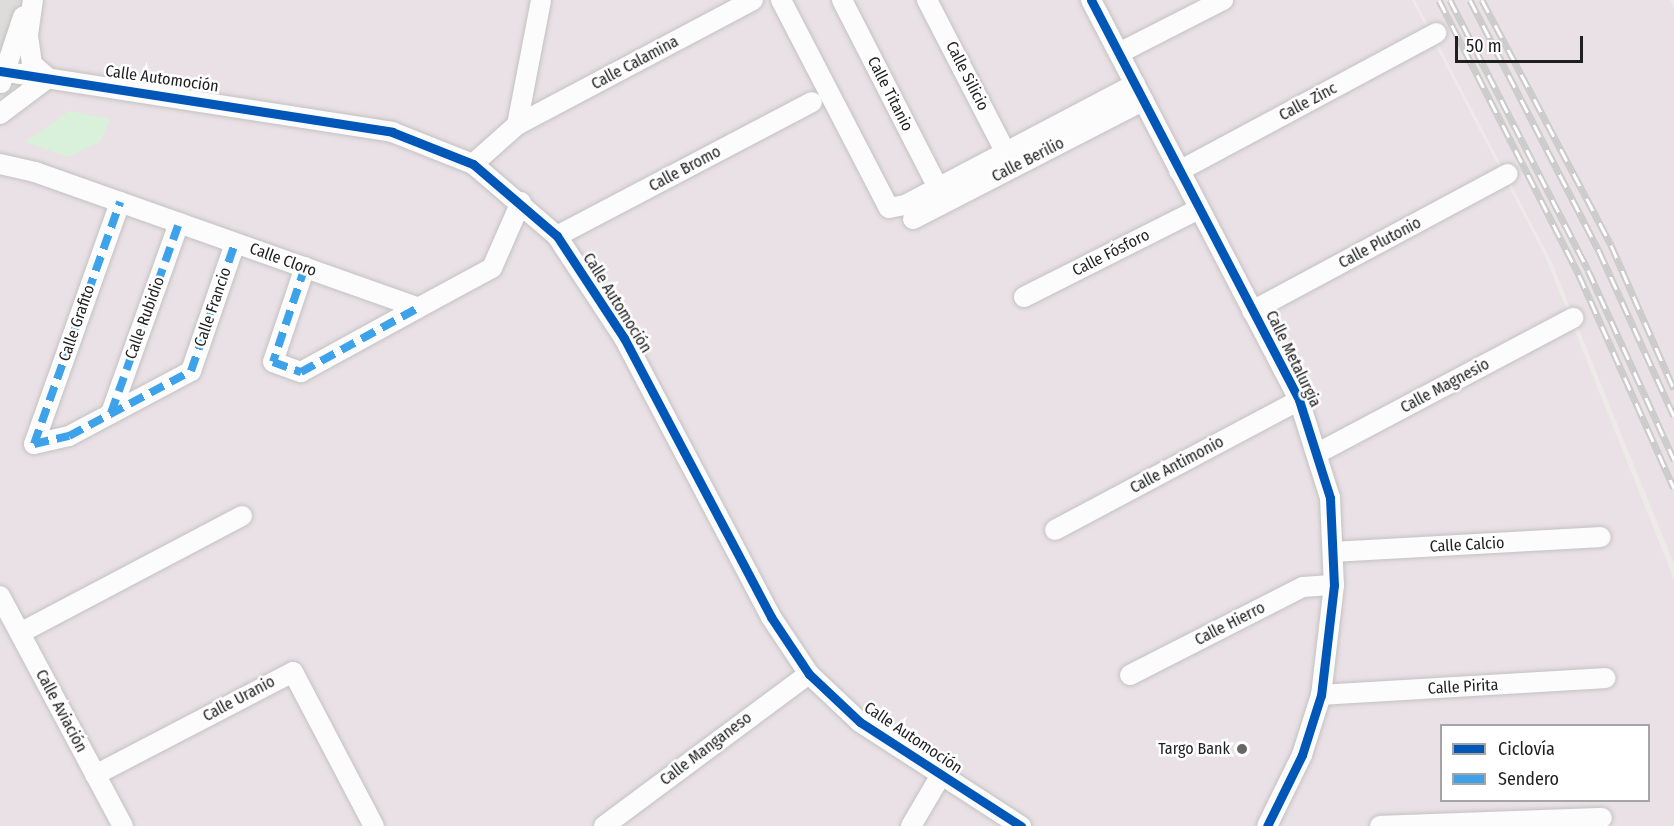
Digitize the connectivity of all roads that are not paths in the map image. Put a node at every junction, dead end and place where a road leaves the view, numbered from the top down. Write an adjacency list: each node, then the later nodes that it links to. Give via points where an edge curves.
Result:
1 (28, 0): 12 (street)
2 (33, 0): 13 (street, via 28,34 32,64)
3 (541, 0): 17 (street)
4 (753, 0): 17 (street, Calle Calamina)
5 (781, 0): 23 (street, via 882,200 896,209)
6 (842, 0): 23 (street, Calle Titanio)
7 (927, 0): 18 (street, Calle Silicio)
8 (1091, 0): 11 (street, Calle Metalurgia)
9 (1223, 0): 11 (street)
10 (1436, 33): 21 (street, Calle Zinc)
11 (1119, 53): 14 (street, Calle Metalurgia)
12 (1, 76): 13 (street, Calle Automoción)
13 (48, 78): 16 (street); 20 (street, Calle Automoción, via 392,132)
14 (1139, 93): 18 (street); 21 (street, Calle Metalurgia); 27 (street, Calle Berilio)
15 (812, 102): 29 (street, Calle Bromo)
16 (0, 114)
17 (517, 125): 20 (street, Calle Calamina)
18 (1006, 153): 23 (street)
19 (0, 164): 24 (street, Calle Cloro)
20 (473, 164): 25 (street, Calle Automoción)
21 (1179, 171): 26 (street, Calle Metalurgia)
22 (1508, 174): 34 (street, Calle Plutonio)
23 (938, 188)
24 (120, 202): 28 (street, Calle Cloro); 37 (street, Calle Grafito, via 34,444 69,436)
25 (521, 202): 29 (street, Calle Automoción); 33 (street, via 492,267)
26 (1199, 209): 32 (street, Calle Fósforo); 34 (street, Calle Metalurgia)
27 (914, 219)
28 (179, 223): 30 (street, Calle Cloro); 37 (street, Calle Rubidio)
29 (557, 236): 46 (street, Calle Automoción, via 624,338 771,617)
30 (235, 243): 31 (street, Calle Cloro); 37 (street, Calle Francio, via 191,371)
31 (305, 267): 33 (street, Calle Cloro); 33 (street, via 273,362 301,372)
32 (1024, 297)
33 (418, 308)
34 (1252, 311): 36 (street, Calle Metalurgia)
35 (1573, 318): 38 (street, Calle Magnesio)
36 (1299, 400): 38 (street, Calle Metalurgia); 40 (street, Calle Antimonio)
37 (111, 413)
38 (1318, 453): 42 (street, Calle Metalurgia, via 1330,498)
39 (242, 516): 45 (street)
40 (1056, 530)
41 (1601, 537): 42 (street, Calle Calcio)
42 (1333, 552): 43 (street, Calle Metalurgia)
43 (1334, 585): 47 (street, Calle Hierro, via 1303,587); 49 (street, Calle Metalurgia)
44 (0, 596): 45 (street, Calle Aviación)
45 (20, 633): 50 (street, Calle Aviación)
46 (809, 674): 51 (street, Calle Automoción, via 860,722); 55 (street, Calle Manganeso)
47 (1130, 675)
48 (1605, 678): 49 (street, Calle Pirita)
49 (1321, 695): 58 (street, Calle Metalurgia, via 1302,755)
50 (95, 775): 53 (street, Calle Aviación); 54 (street, Calle Uranio, via 293,672)
51 (940, 775): 56 (street); 57 (street, Calle Automoción)
52 (1602, 818): 59 (street)
53 (123, 826)
54 (374, 826)
55 (603, 826)
56 (911, 826)
57 (1021, 826)
58 (1267, 826)
59 (1380, 826)

